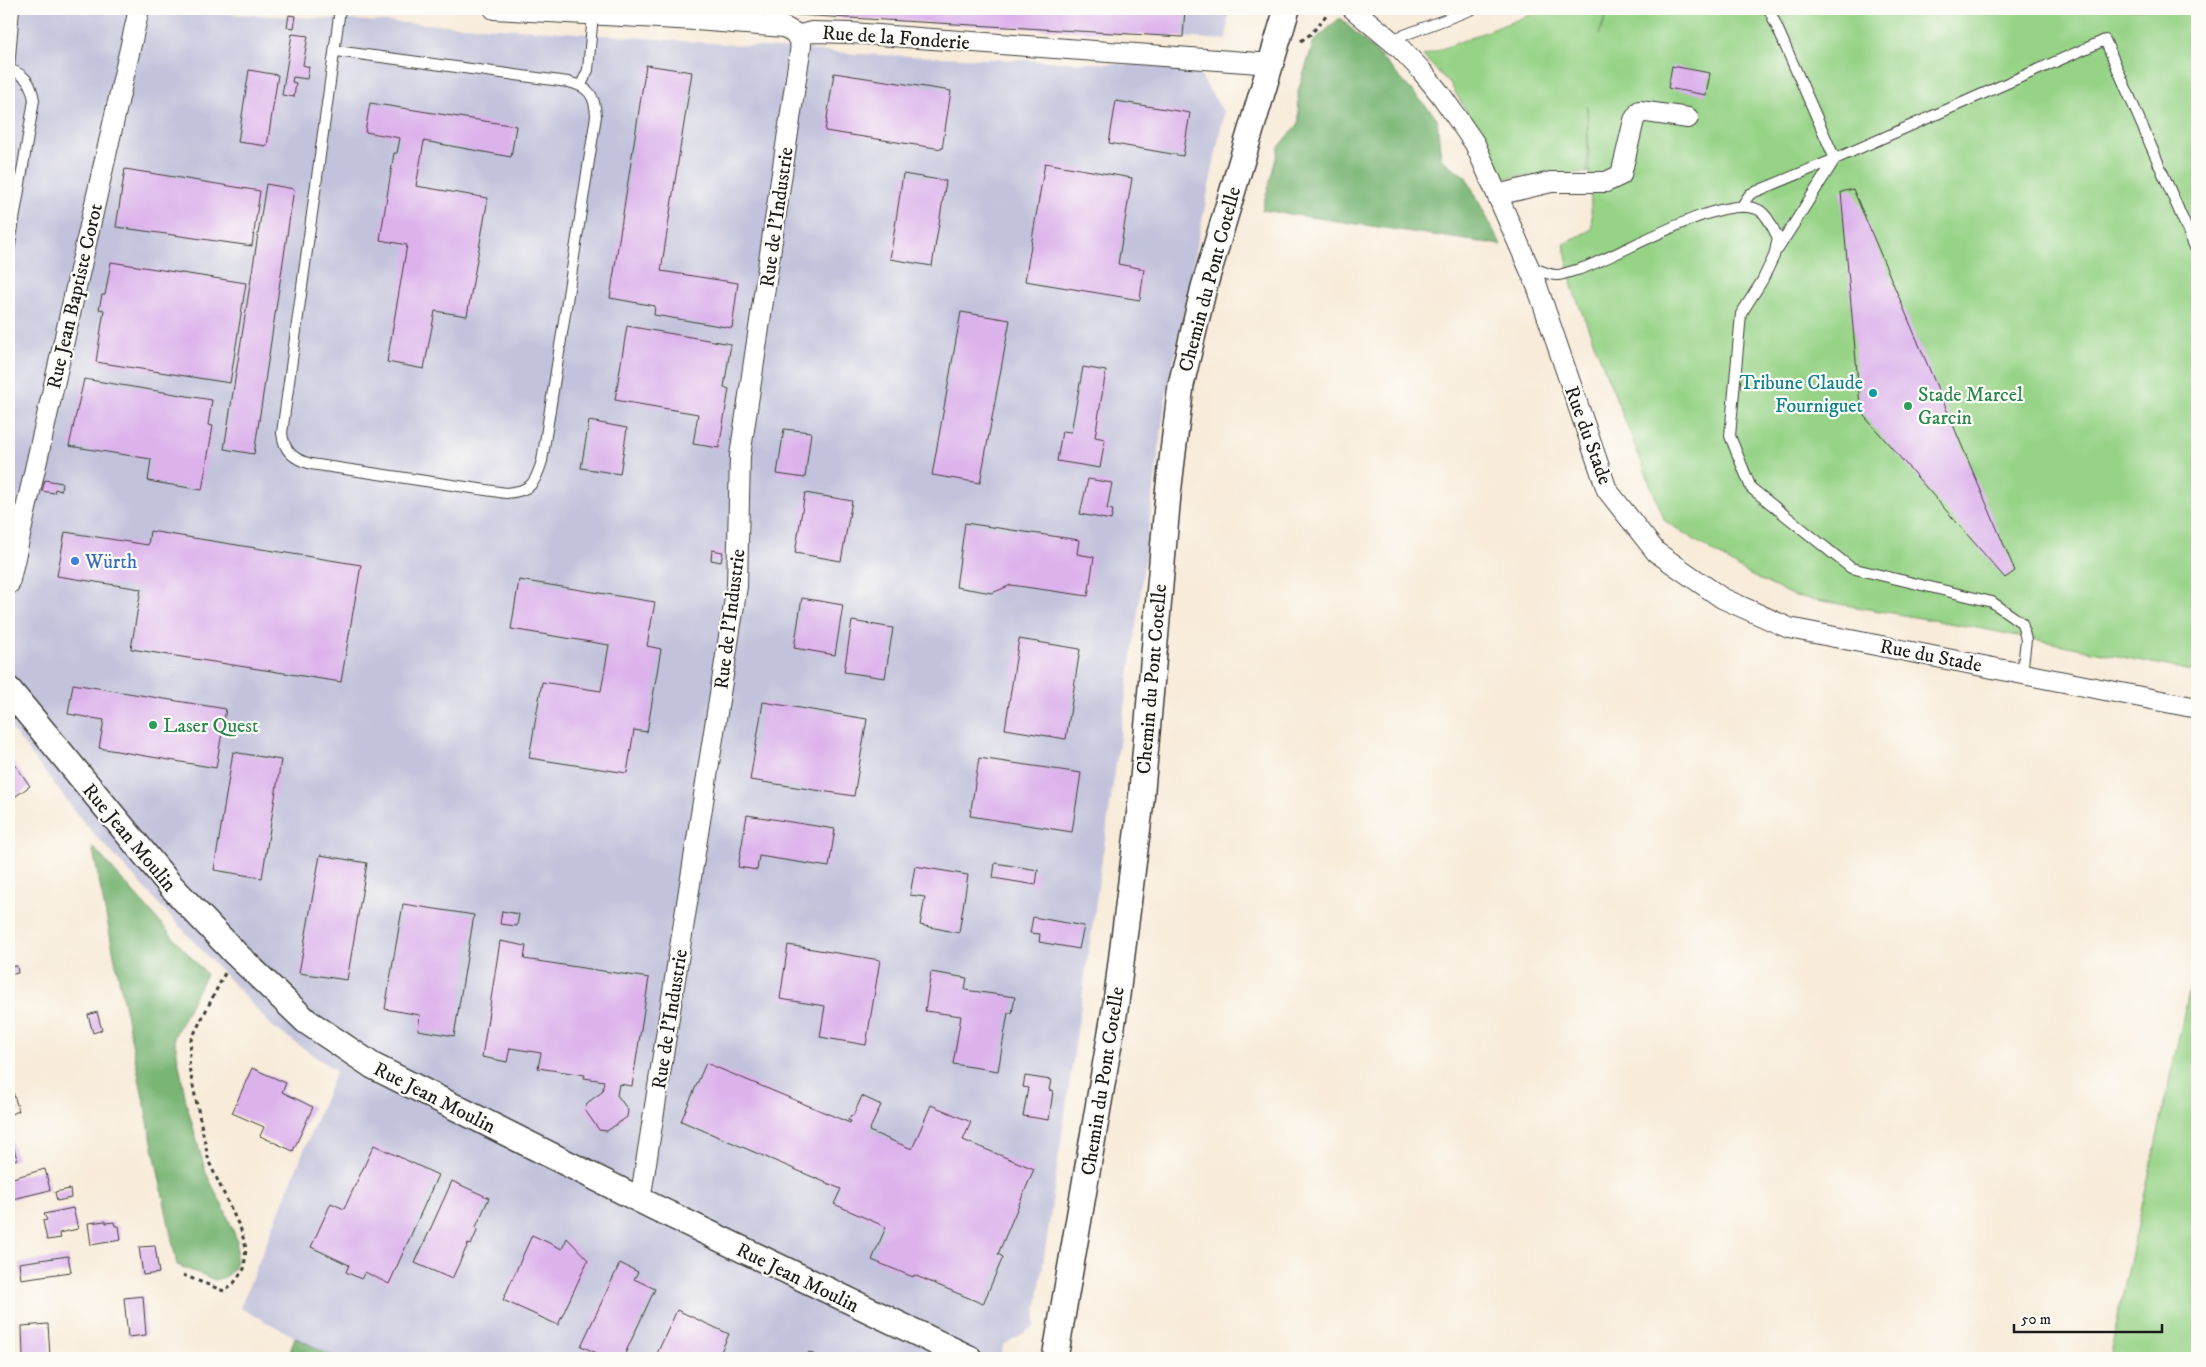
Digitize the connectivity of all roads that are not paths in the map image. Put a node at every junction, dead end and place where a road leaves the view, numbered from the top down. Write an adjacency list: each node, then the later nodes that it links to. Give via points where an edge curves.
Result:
1 (14, 9): 15 (lane)
2 (139, 9): 25 (street, Rue Jean Baptiste Corot)
3 (340, 9): 13 (lane)
4 (494, 9): 9 (street, Rue de la Fonderie)
5 (1288, 9): 14 (street, Chemin du Pont Cotelle)
6 (1354, 9): 12 (street, Rue du Stade)
7 (1473, 9): 12 (lane)
8 (1769, 9): 18 (lane)
9 (593, 14): 10 (street, Rue de la Fonderie); 16 (lane, via 588,70)
10 (696, 15): 11 (street, Rue de la Fonderie, via 784,27)
11 (797, 36): 14 (street, Rue de la Fonderie, via 812,32 851,33); 29 (street, Rue de l'Industrie, via 801,45 740,456 737,586)
12 (1390, 40): 19 (street, Rue du Stade, via 1441,95 1474,144)
13 (336, 51): 16 (lane); 16 (lane, via 283,443 289,454 310,464 506,493 520,492 531,486 542,461 596,116 592,97)
14 (1272, 64): 31 (street, Chemin du Pont Cotelle, via 1204,287 1181,385 1140,801 1116,1003)
15 (9, 68): 21 (lane, via 27,79 34,100)
16 (580, 85)
17 (1688, 118): 19 (street, via 1640,111 1634,120 1621,175 1606,182 1551,182)
18 (1835, 159): 20 (lane, via 1750,194); 22 (lane, via 2105,40); 23 (lane)
19 (1497, 195): 24 (street, Rue du Stade)
20 (1741, 207): 23 (lane, via 1759,210 1770,222 1778,238); 24 (lane, via 1712,213 1658,232 1595,265 1556,275)
21 (9, 250)
22 (2197, 252)
23 (1774, 256): 26 (lane, via 1741,314 1730,436 1751,488 1851,568 1992,602 2022,623 2026,640)
24 (1528, 266): 26 (street, Rue du Stade, via 1608,490 1656,552 1722,598 1789,628)
25 (9, 584)
26 (2022, 673): 28 (street, Rue du Stade)
27 (9, 690): 29 (street, Rue Jean Moulin, via 170,886 306,1021 365,1062)
28 (2197, 708)
29 (640, 1200): 30 (street, Rue Jean Moulin)
30 (969, 1358)
31 (1055, 1358)

